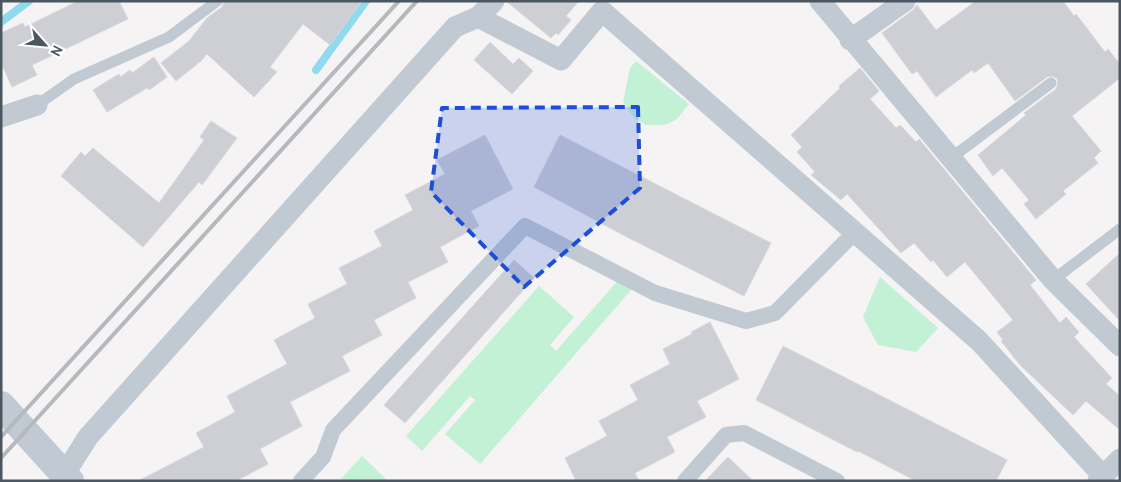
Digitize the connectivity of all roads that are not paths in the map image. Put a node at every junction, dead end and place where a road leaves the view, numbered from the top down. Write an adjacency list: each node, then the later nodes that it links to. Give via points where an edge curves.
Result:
1 (217, 1): 9 (lane, via 169,36 74,79)
2 (494, 1): 6 (street)
3 (820, 1): 7 (street)
4 (905, 1): 7 (street)
5 (604, 6): 6 (street, via 561,60); 13 (street)
6 (478, 17): 19 (street, via 455,27 88,437)
7 (850, 40): 11 (street)
8 (1051, 83): 11 (lane)
9 (37, 105): 10 (street)
10 (1, 116)
11 (951, 158): 14 (street)
12 (1120, 229): 14 (lane)
13 (855, 232): 18 (street, via 979,341); 20 (street, via 775,313 746,321 656,293 525,226 333,430 323,457)
14 (1053, 280): 15 (street)
15 (1120, 346)
16 (1, 404): 19 (street)
17 (1120, 459): 18 (street)
18 (1101, 478)
19 (65, 479)
20 (301, 481)
21 (685, 481): 22 (street, via 726,435 744,433)
22 (837, 481)

